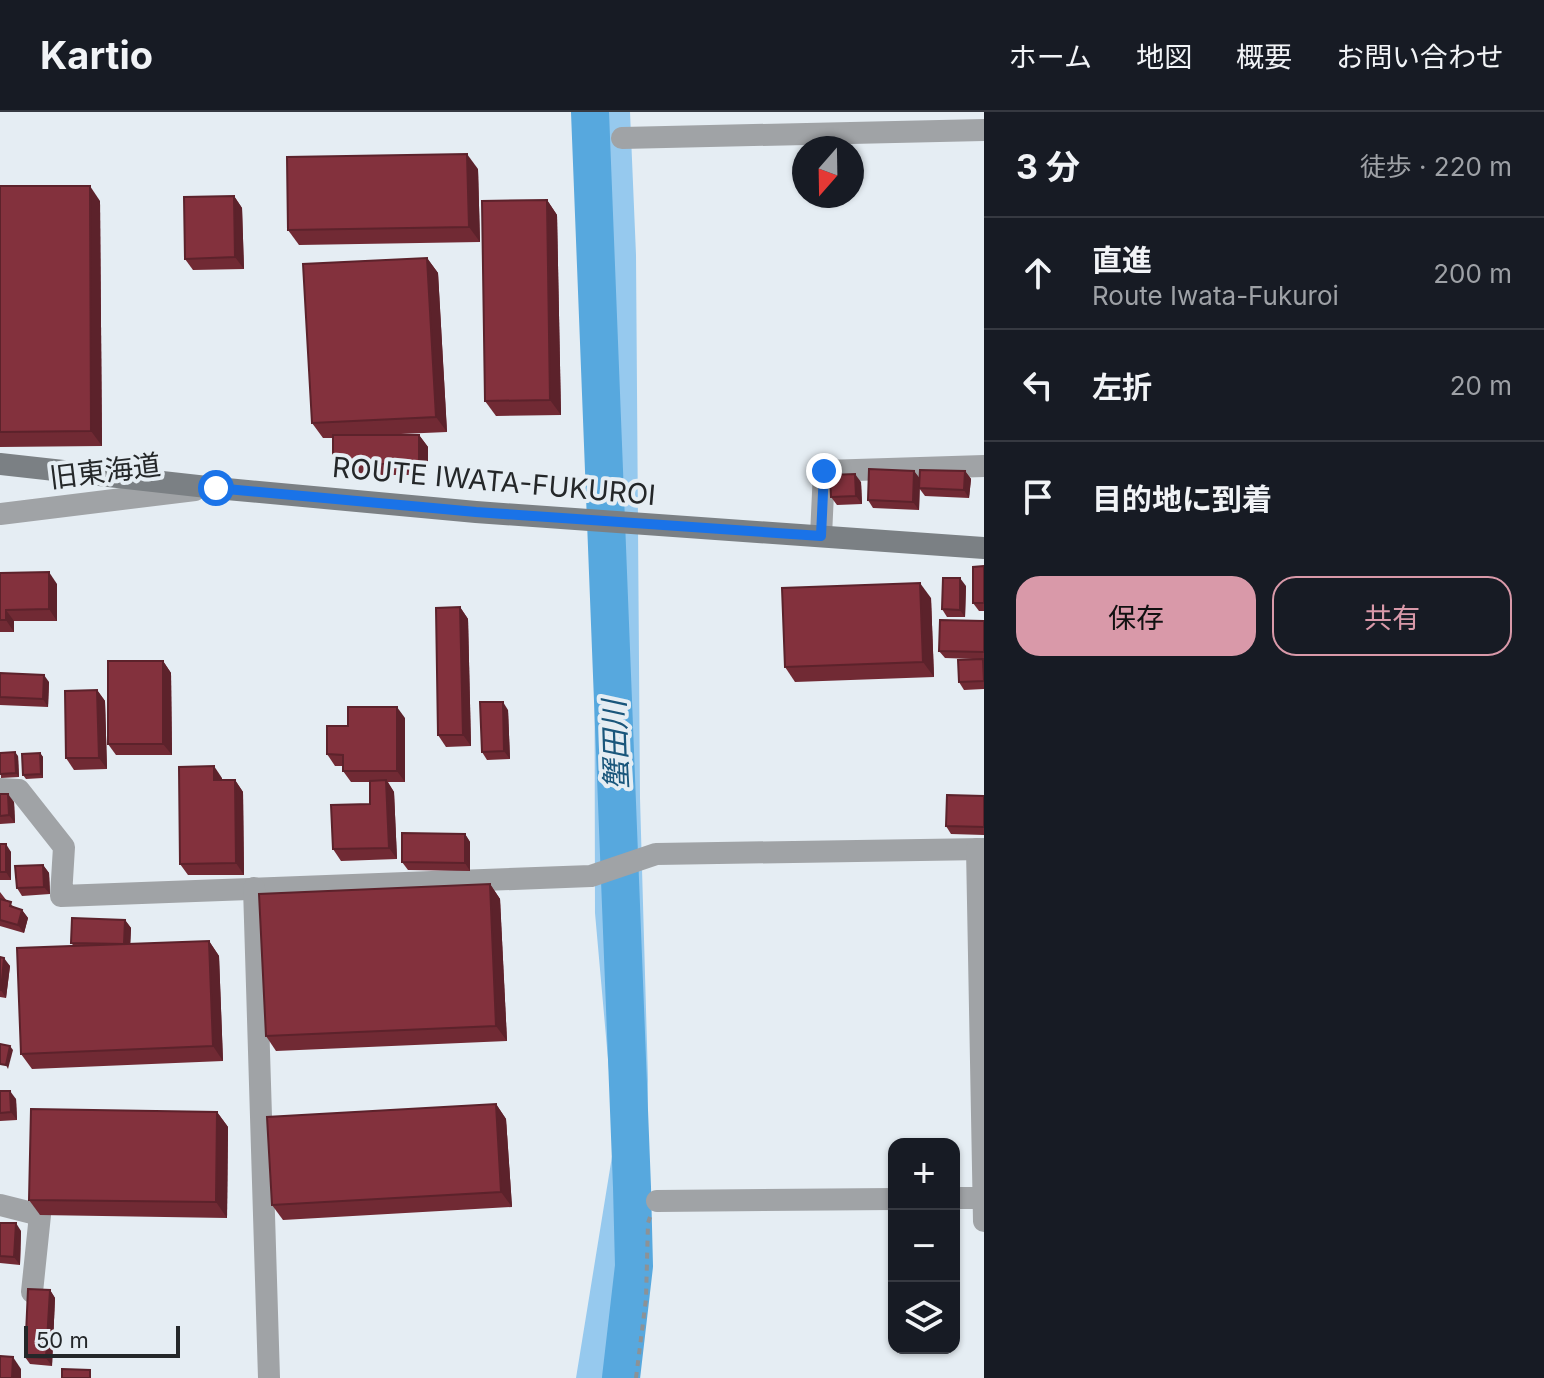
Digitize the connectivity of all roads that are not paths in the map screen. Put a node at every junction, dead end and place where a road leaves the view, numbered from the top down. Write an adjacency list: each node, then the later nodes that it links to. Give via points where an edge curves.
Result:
1 (984, 130): 2 (street)
2 (622, 138)
3 (0, 464): 5 (main road, ROUTE IWATA-FUKUROI)
4 (984, 466): 7 (street, via 824,471)
5 (216, 488): 6 (street, 旧東海道); 7 (main road, ROUTE IWATA-FUKUROI)
6 (0, 514)
7 (821, 536): 8 (main road, ROUTE IWATA-FUKUROI)
8 (984, 548)
9 (0, 789): 11 (street, via 19,790 64,847 61,896)
10 (980, 849): 11 (street, via 656,854 591,876); 13 (street)
11 (254, 888): 19 (street)
12 (960, 1198): 13 (street)
13 (984, 1198): 17 (street)
14 (888, 1199): 15 (street)
15 (657, 1201)
16 (0, 1205): 18 (street, via 40,1215)
17 (984, 1221)
18 (32, 1292)
19 (269, 1378)

